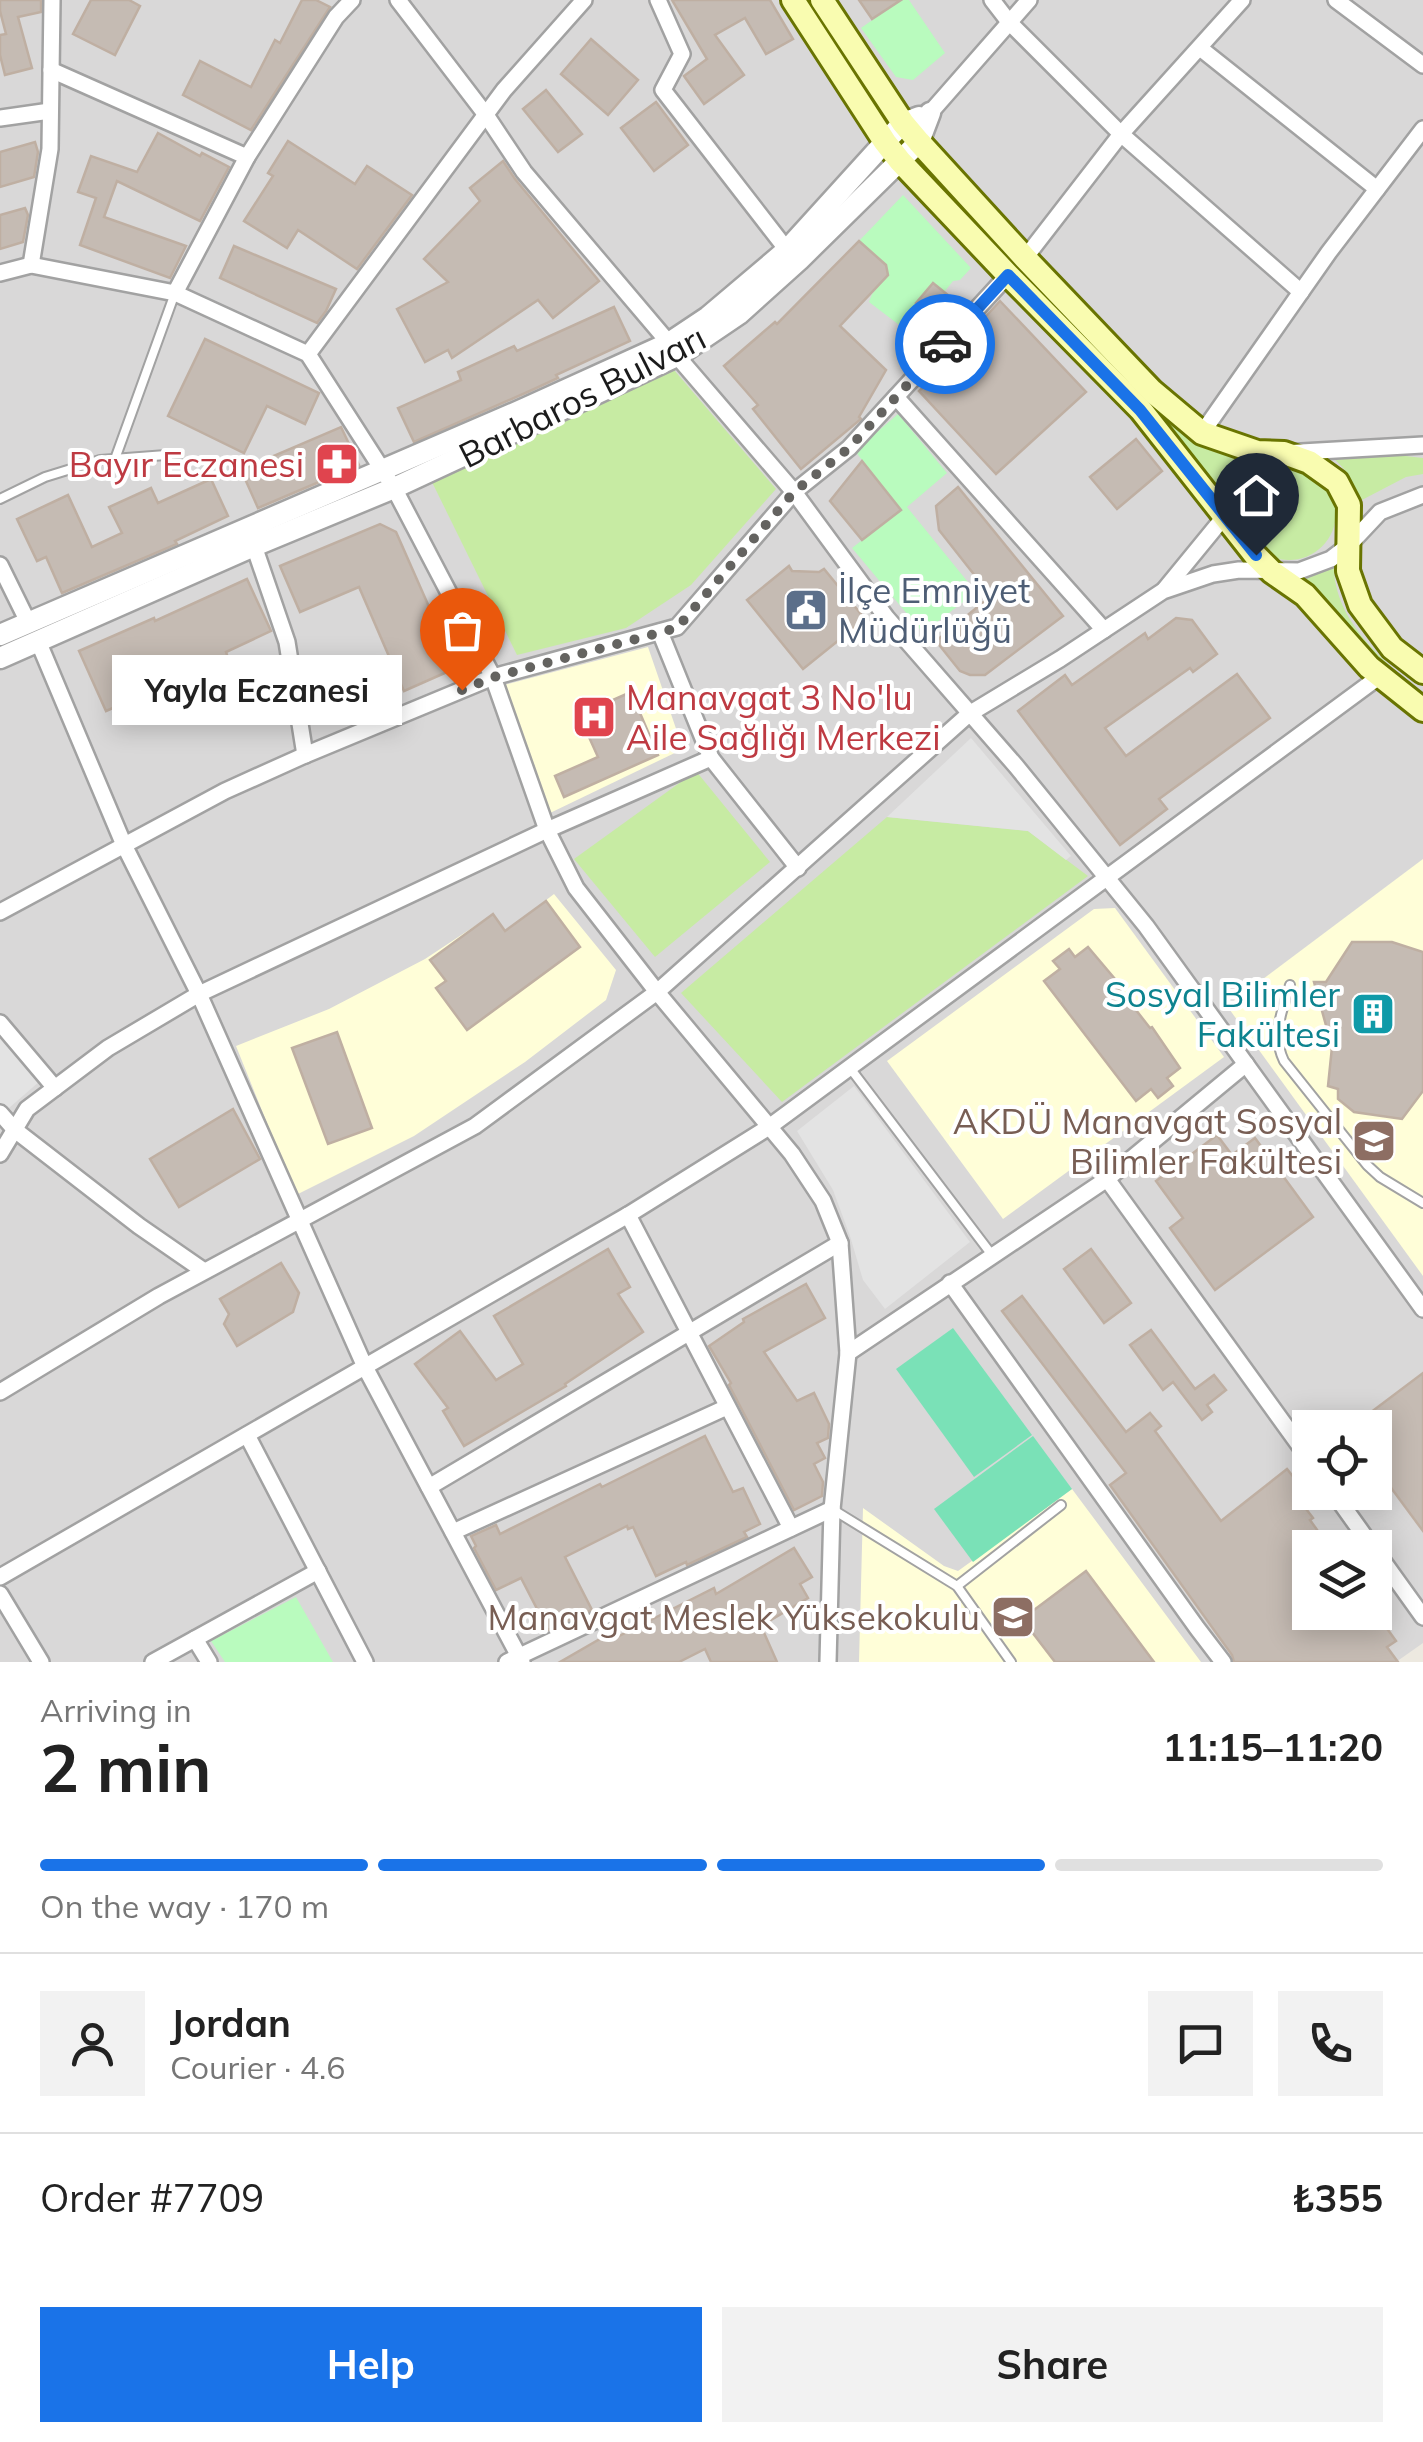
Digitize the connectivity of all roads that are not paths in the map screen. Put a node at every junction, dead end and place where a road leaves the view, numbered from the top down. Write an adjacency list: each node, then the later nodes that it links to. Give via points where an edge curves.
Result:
1 (52, 0): 15 (street)
2 (352, 0): 24 (street)
3 (398, 0): 18 (street)
4 (583, 0): 18 (street)
5 (658, 0): 27 (street, via 682,54 663,90)
6 (793, 0): 23 (main road)
7 (822, 0): 21 (main road)
8 (992, 0): 12 (street)
9 (1029, 0): 12 (street)
10 (1242, 0): 13 (street)
11 (1336, 0): 14 (street)
12 (1009, 22): 17 (street); 22 (street)
13 (1200, 48): 22 (street); 26 (street)
14 (1423, 65)
15 (51, 70): 16 (street); 24 (street)
16 (50, 111): 19 (street); 28 (street)
17 (930, 113): 21 (street, Barbaros Bulvarı)
18 (486, 114): 33 (street, via 524,172); 34 (street)
19 (0, 118)
20 (1423, 129): 26 (street)
21 (911, 133): 23 (street, Barbaros Bulvarı); 25 (street, Barbaros Bulvarı); 29 (main road)
22 (1121, 134): 29 (street); 31 (street)
23 (885, 142): 25 (main road); 27 (street, Barbaros Bulvarı)
24 (247, 157): 32 (street)
25 (900, 161): 29 (main road); 33 (street, Barbaros Bulvarı, via 739,314)
26 (1377, 189): 31 (street)
27 (787, 250): 33 (street, Barbaros Bulvarı)
28 (31, 265): 30 (street); 32 (street)
29 (1016, 267): 35 (street); 36 (main road); 46 (main road)
30 (0, 273)
31 (1301, 292): 36 (street)
32 (174, 293): 34 (street); 40 (lane)
33 (673, 350): 41 (street, Barbaros Bulvarı); 42 (street, Barbaros Bulvarı); 43 (street)
34 (308, 354): 41 (street)
35 (896, 397): 43 (street, via 849,448); 52 (street)
36 (1202, 433): 38 (main road, via 1257,452)
37 (1423, 445): 38 (street)
38 (1284, 453): 46 (street, via 1254,474); 47 (main road, via 1336,482 1349,505)
39 (179, 454): 40 (lane)
40 (115, 459): 45 (lane, via 45,477)
41 (384, 469): 42 (street); 53 (street, Barbaros Bulvarı)
42 (394, 488): 48 (street, Barbaros Bulvarı); 59 (street)
43 (794, 492): 54 (street, via 677,628); 61 (street, via 886,617)
44 (1423, 494): 47 (street, via 1380,512)
45 (0, 498)
46 (1224, 517): 50 (main road); 51 (street)
47 (1349, 545): 50 (street, via 1332,560); 57 (main road, via 1348,571 1360,605 1392,648)
48 (254, 546): 53 (street, Barbaros Bulvarı); 62 (street, via 288,642)
49 (0, 564): 53 (street)
50 (1272, 572): 51 (street, via 1226,572); 58 (main road, via 1305,594)
51 (1164, 590): 52 (street)
52 (1104, 630): 61 (street)
53 (33, 632): 55 (street, Barbaros Bulvarı); 56 (street, Barbaros Bulvarı); 65 (street)
54 (660, 632): 59 (street); 63 (street)
55 (0, 635)
56 (0, 658)
57 (1423, 672)
58 (1380, 676): 60 (main road); 67 (street)
59 (494, 677): 62 (street); 64 (street)
60 (1423, 710)
61 (970, 714): 66 (street); 67 (street)
62 (305, 755): 65 (street)
63 (710, 758): 64 (street); 66 (street)
64 (547, 830): 70 (street, via 576,888); 71 (street)
65 (124, 845): 68 (street); 71 (street)
66 (798, 868): 70 (street)
67 (1107, 880): 73 (street); 74 (street)
68 (0, 912)
69 (1290, 985): 81 (lane, via 1277,1028 1284,1062 1367,1165)
70 (656, 992): 77 (street); 83 (street, via 476,1126)
71 (199, 994): 75 (street); 83 (street)
72 (0, 1023): 75 (street)
73 (1246, 1064): 80 (street); 88 (street)
74 (850, 1068): 77 (street); 85 (lane)
75 (55, 1088): 78 (street, via 27,1109)
76 (0, 1113): 78 (street)
77 (770, 1127): 82 (street); 84 (street, via 823,1201)
78 (14, 1130): 79 (street); 86 (street)
79 (0, 1154)
80 (1107, 1180): 85 (street); 95 (street)
81 (1423, 1203)
82 (628, 1215): 89 (street); 91 (street)
83 (299, 1221): 86 (street); 91 (street)
84 (840, 1243): 89 (street); 90 (street)
85 (992, 1256): 87 (street)
86 (204, 1270): 92 (street)
87 (950, 1283): 90 (street); 115 (street)
88 (1423, 1310)
89 (689, 1332): 93 (street); 96 (street)
90 (848, 1353): 98 (street)
91 (364, 1367): 94 (street); 96 (street)
92 (0, 1392)
93 (728, 1407): 99 (street); 100 (street)
94 (247, 1435): 101 (street); 103 (street)
95 (1292, 1435)
96 (429, 1487): 100 (street)
97 (1060, 1505): 104 (lane)
98 (832, 1509): 99 (street); 104 (lane); 113 (street)
99 (791, 1528): 108 (street)
100 (453, 1532): 108 (street)
101 (318, 1571): 107 (street); 112 (street)
102 (1392, 1574): 106 (street)
103 (0, 1577)
104 (957, 1586): 114 (lane)
105 (0, 1594): 109 (street)
106 (1423, 1617)
107 (195, 1639): 110 (street); 111 (street)
108 (516, 1660)
109 (41, 1662)
110 (153, 1662)
111 (209, 1662)
112 (365, 1662)
113 (828, 1662)
114 (1011, 1662)
115 (1223, 1662)

